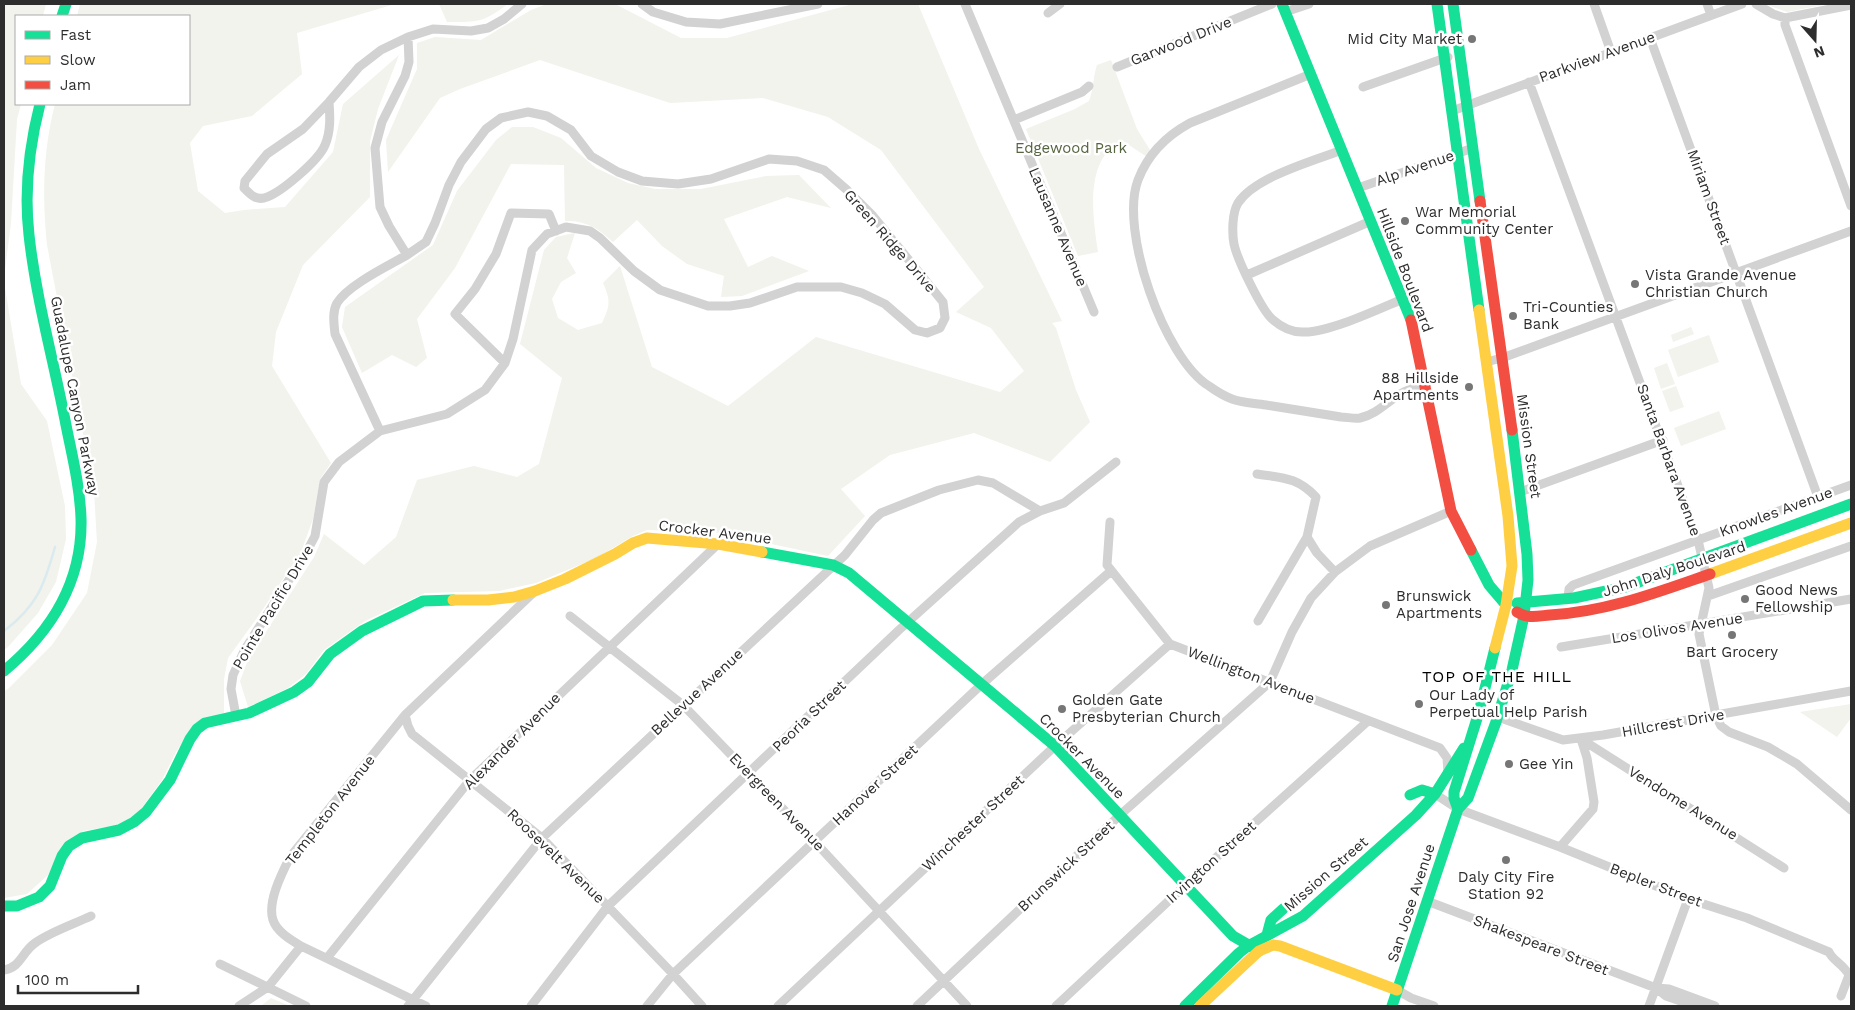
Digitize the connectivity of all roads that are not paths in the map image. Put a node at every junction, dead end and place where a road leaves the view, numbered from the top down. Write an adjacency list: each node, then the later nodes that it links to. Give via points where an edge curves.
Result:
1 (522, 4): 19 (street, via 488,28 471,31 433,29)
2 (642, 4): 3 (street, via 653,12 686,22 720,24)
3 (818, 4)
4 (965, 4): 33 (street, Lausanne Avenue)
5 (1060, 4): 16 (street)
6 (1272, 4): 24 (street, Garwood Drive)
7 (1309, 4): 15 (street)
8 (1437, 4): 23 (main road, Mission Street)
9 (1454, 4): 22 (main road, Mission Street)
10 (1594, 4): 21 (street)
11 (1707, 4): 17 (street)
12 (1742, 4): 17 (street, Parkview Avenue)
13 (1756, 4): 18 (street)
14 (1851, 5): 18 (street)
15 (1284, 8): 25 (main road, Hillside Boulevard)
16 (1048, 13)
17 (1711, 15): 20 (street, Parkview Avenue)
18 (1785, 18): 38 (street, via 1784,25)
19 (408, 37): 29 (street, via 381,50 359,67); 42 (street, via 409,62 405,76 382,122 375,148 380,207)
20 (1650, 38): 21 (street, Parkview Avenue); 43 (street, Miriam Street)
21 (1612, 52): 26 (street, Parkview Avenue)
22 (1460, 53): 23 (street); 31 (main road, Mission Street)
23 (1445, 58): 28 (street); 32 (main road, Mission Street)
24 (1118, 66)
25 (1311, 74): 35 (main road, Hillside Boulevard); 51 (street, via 1206,115 1174,132 1159,145 1138,181 1133,218 1140,262 1181,358 1196,377 1233,400 1358,418 1371,414 1399,393)
26 (1529, 82): 31 (street, Parkview Avenue); 47 (street, Santa Barbara Avenue)
27 (1089, 86): 33 (street, via 1082,92)
28 (1363, 87)
29 (329, 102): 29 (street, via 303,129 267,154 245,181 244,188 252,196 263,198 283,189 325,147)
30 (40, 105): 87 (main road, Guadalupe Canyon Parkway, via 29,162 29,232 78,485 81,529 74,573 60,606 35,643)
31 (1468, 105): 32 (street, Parkview Avenue); 34 (main road, Mission Street)
32 (1452, 111): 36 (main road, Mission Street)
33 (1014, 120): 46 (street, Lausanne Avenue)
34 (1473, 148): 36 (street, Alp Avenue); 48 (main road, Mission Street)
35 (1342, 150): 37 (main road, Hillside Boulevard); 44 (street, via 1256,185 1237,204 1233,223 1234,244)
36 (1457, 153): 37 (street, Alp Avenue); 49 (main road, Mission Street)
37 (1358, 188): 39 (main road, Hillside Boulevard)
38 (1851, 206)
39 (1371, 221): 44 (street); 45 (main road, Hillside Boulevard)
40 (556, 231): 42 (street, Green Ridge Drive, via 566,227 590,231 660,290 708,306 750,303 797,287 842,287 885,304 915,330 927,334 940,328 945,318 943,302 873,216 824,170 797,161 769,159 711,179 678,184 642,181 591,156 571,130 547,116 528,112 501,118 486,128 461,162 426,242); 50 (street, Pointe Pacific Drive, via 547,234 532,250 514,339); 50 (street, via 550,214 511,213 496,254 455,314)
41 (1851, 231): 43 (street)
42 (407, 254): 52 (street, Green Ridge Drive, via 348,290 336,304 333,320 335,334)
43 (1737, 273): 47 (street); 58 (street, Miriam Street)
44 (1247, 275): 45 (street, via 1270,318 1284,328 1302,332 1322,331)
45 (1403, 299): 51 (main road, Hillside Boulevard, via 1414,326)
46 (1094, 312)
47 (1616, 317): 48 (street); 53 (street, Santa Barbara Avenue)
48 (1502, 358): 49 (street); 57 (main road, Mission Street)
49 (1486, 362): 78 (main road, Mission Street, via 1511,546 1512,566)
50 (505, 363): 52 (street, Pointe Pacific Drive, via 486,390 447,414)
51 (1426, 386): 61 (main road, Hillside Boulevard)
52 (380, 431): 94 (street, Pointe Pacific Drive, via 339,462 324,482 315,536 244,651 233,675 231,689)
53 (1662, 440): 57 (street); 65 (street, Santa Barbara Avenue)
54 (1116, 462): 60 (street, Peoria Street, via 1064,503)
55 (1256, 474): 64 (street, via 1293,480 1306,486 1316,498)
56 (1851, 485): 58 (street, Knowles Avenue)
57 (1520, 492): 77 (main road, Mission Street, via 1527,554)
58 (1818, 497): 65 (street, Knowles Avenue)
59 (1851, 504): 68 (main road, John Daly Boulevard)
60 (1040, 511): 69 (street, Bellevue Avenue, via 993,483 978,480 939,490 881,513); 82 (street, Peoria Street, via 1019,522)
61 (1451, 511): 71 (street, Brunswick Street, via 1370,546); 78 (main road, Hillside Boulevard, via 1489,585)
62 (1110, 522): 70 (street, via 1106,565)
63 (1851, 523): 72 (main road, John Daly Boulevard)
64 (1307, 537): 71 (street); 81 (street)
65 (1698, 540): 68 (street, Santa Barbara Avenue); 75 (street, Knowles Avenue, via 1573,585)
66 (718, 544): 69 (main road, Crocker Avenue); 73 (main road, Crocker Avenue, via 653,538 640,540); 85 (street, Alexander Avenue)
67 (1851, 546): 74 (street)
68 (1703, 559): 72 (street, Santa Barbara Avenue); 75 (main road, John Daly Boulevard, via 1624,587)
69 (833, 565): 82 (main road, Crocker Avenue, via 849,573); 91 (street, Bellevue Avenue)
70 (1110, 571): 84 (street, Wellington Avenue); 89 (street, Hanover Street)
71 (1335, 572): 88 (street, Brunswick Street, via 1311,598)
72 (1707, 576): 74 (street, Santa Barbara Avenue); 80 (main road, John Daly Boulevard, via 1610,607 1557,616)
73 (535, 591): 93 (street, Templeton Avenue); 94 (main road, Crocker Avenue, via 488,600 423,601 362,631 339,647 308,682 294,692)
74 (1708, 596): 83 (street, Santa Barbara Avenue)
75 (1568, 598): 77 (main road, John Daly Boulevard)
76 (1851, 599): 83 (street, Los Olivos Avenue)
77 (1526, 602): 78 (main road, John Daly Boulevard); 80 (main road, Mission Street)
78 (1506, 605): 80 (main road); 92 (main road, Mission Street)
79 (570, 616): 85 (street, Evergreen Avenue)
80 (1524, 617): 96 (main road, Mission Street)
81 (1258, 621)
82 (908, 622): 89 (main road, Crocker Avenue); 103 (street, Peoria Street)
83 (1701, 624): 86 (street, Los Olivos Avenue); 95 (street, Santa Barbara Avenue, via 1699,634)
84 (1170, 644): 88 (street, Wellington Avenue); 102 (street, Winchester Street)
85 (610, 646): 91 (street, Evergreen Avenue); 105 (street, Alexander Avenue)
86 (1561, 646)
87 (4, 671)
88 (1270, 682): 97 (street, Wellington Avenue); 110 (street, Brunswick Street)
89 (982, 684): 102 (main road, Crocker Avenue); 112 (street, Hanover Street)
90 (1851, 692): 95 (street, Hillcrest Drive)
91 (683, 705): 103 (street, Evergreen Avenue); 111 (street, Bellevue Avenue)
92 (1479, 712): 96 (main road); 101 (main road, Mission Street)
93 (405, 714): 98 (street); 99 (street, Templeton Avenue)
94 (236, 716): 118 (main road, Crocker Avenue, via 205,723 197,729 170,780 146,812 134,822 111,833 82,838 69,846 50,886 39,897 17,906)
95 (1716, 716): 100 (street, Hillcrest Drive); 109 (street, via 1728,732 1768,747 1797,764)
96 (1498, 717): 100 (street, Hillcrest Drive, via 1562,740); 108 (main road, Mission Street, via 1468,798)
97 (1368, 721): 104 (street, Wellington Avenue, via 1440,748 1447,758); 115 (street, Irvington Street)
98 (412, 734): 99 (street, via 396,732); 105 (street, Roosevelt Avenue)
99 (389, 735): 125 (street, Templeton Avenue, via 290,857 279,880 273,898 273,920 284,935)
100 (1581, 739): 113 (street, via 1587,758 1593,809); 114 (street, Vendome Avenue)
101 (1469, 742): 104 (main road, Mission Street); 108 (main road, Mission Street, via 1454,792)
102 (1054, 746): 110 (main road, Crocker Avenue); 121 (street, Winchester Street)
103 (749, 773): 112 (street, Evergreen Avenue); 119 (street, Peoria Street)
104 (1448, 774): 106 (main road, Mission Street)
105 (470, 780): 111 (street, Roosevelt Avenue); 129 (street, Alexander Avenue)
106 (1434, 794): 107 (main road, via 1422,790); 108 (street, Bepler Street); 123 (main road, Mission Street, via 1416,815)
107 (1410, 795)
108 (1458, 809): 113 (street, Bepler Street); 117 (main road, San Jose Avenue)
109 (1851, 810)
110 (1120, 815): 115 (main road, Crocker Avenue); 133 (street, Brunswick Street)
111 (542, 838): 119 (street, Roosevelt Avenue); 139 (street, Bellevue Avenue)
112 (815, 842): 121 (street, Evergreen Avenue); 132 (street, Hanover Street)
113 (1560, 847): 116 (street, Bepler Street)
114 (1784, 868)
115 (1185, 885): 126 (main road, Crocker Avenue, via 1233,936); 150 (street, Irvington Street)
116 (1688, 899): 135 (street); 138 (street, Bepler Street, via 1747,918 1829,952 1849,975)
117 (1427, 901): 135 (street, Shakespeare Street); 136 (main road, San Jose Avenue)
118 (4, 906)
119 (608, 906): 132 (street, Roosevelt Avenue); 144 (street, Peoria Street)
120 (1284, 909): 124 (main road, via 1271,920)
121 (879, 912): 133 (street, Evergreen Avenue); 147 (street, Winchester Street)
122 (92, 916): 131 (street, via 36,942 26,950 18,964)
123 (1302, 916): 124 (main road, Mission Street); 127 (main road, via 1282,938)
124 (1267, 935): 126 (main road, Mission Street)
125 (301, 946): 129 (street, Templeton Avenue); 134 (street)
126 (1248, 946): 128 (main road, Crocker Avenue); 151 (main road, Mission Street)
127 (1280, 946): 128 (main road, via 1273,945); 136 (main road)
128 (1259, 951): 152 (main road)
129 (327, 958): 139 (street, Templeton Avenue)
130 (220, 964): 134 (street)
131 (4, 970)
132 (673, 974): 145 (street, Hanover Street); 146 (street, Roosevelt Avenue)
133 (944, 981): 148 (street, Brunswick Street); 149 (street, Evergreen Avenue)
134 (268, 987): 137 (street); 142 (street)
135 (1656, 988): 155 (street); 156 (street, Shakespeare Street, via 1666,996); 157 (street, Shakespeare Street, via 1669,989)
136 (1397, 990): 153 (main road, San Jose Avenue); 154 (street)
137 (255, 995): 140 (street); 141 (street)
138 (1841, 996)
139 (410, 1003): 143 (street, Templeton Avenue)
140 (240, 1006)
141 (251, 1006)
142 (306, 1006)
143 (426, 1006)
144 (531, 1006)
145 (646, 1006)
146 (702, 1006)
147 (778, 1006)
148 (917, 1006)
149 (967, 1006)
150 (1056, 1006)
151 (1185, 1006)
152 (1200, 1006)
153 (1392, 1006)
154 (1434, 1006)
155 (1649, 1006)
156 (1695, 1006)
157 (1715, 1006)

